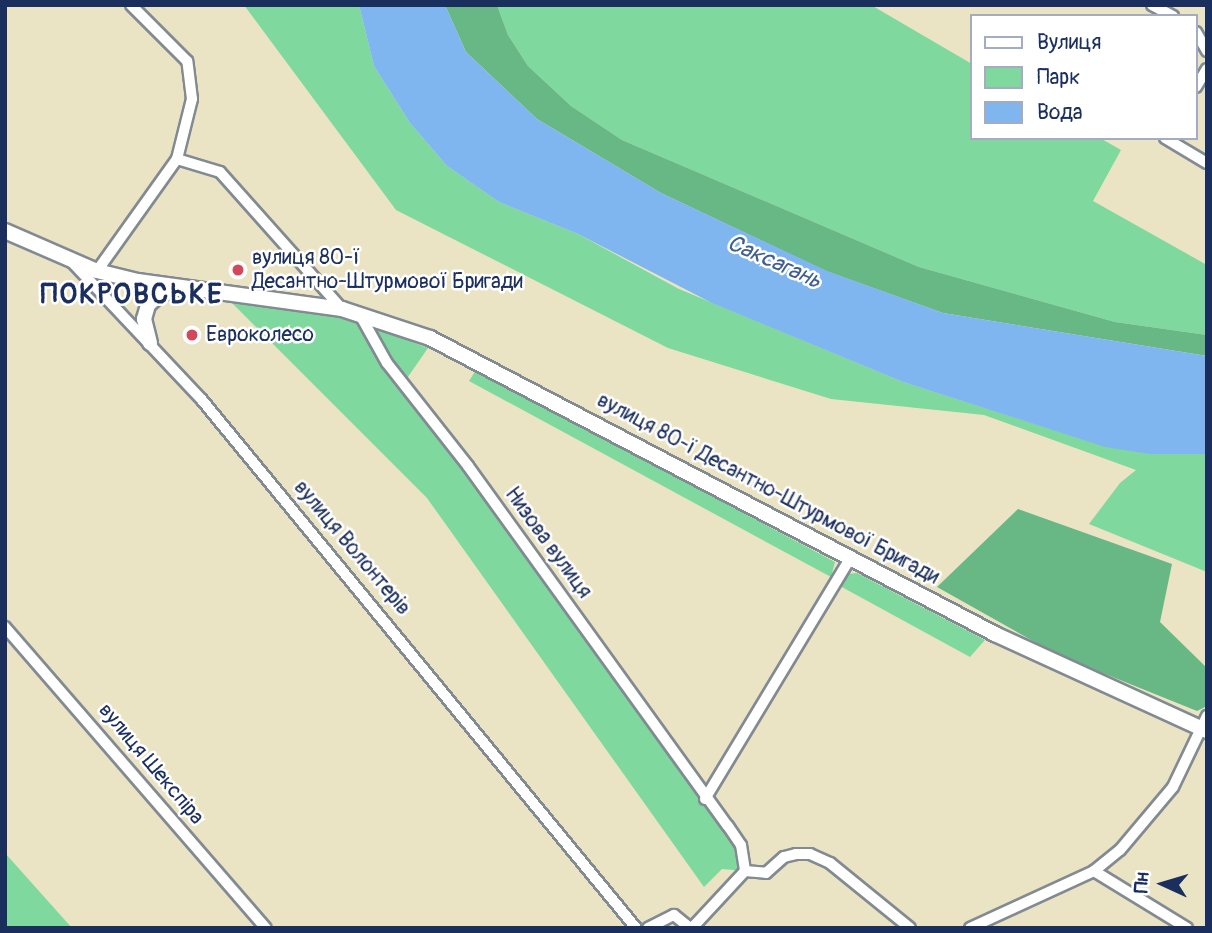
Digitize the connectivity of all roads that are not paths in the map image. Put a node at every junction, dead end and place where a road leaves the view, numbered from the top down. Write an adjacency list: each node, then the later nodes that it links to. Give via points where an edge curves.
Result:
1 (131, 5): 9 (street, via 141,20 172,43 192,76 192,99)
2 (1152, 5): 3 (street)
3 (1169, 14)
4 (1198, 35): 5 (street)
5 (1207, 51)
6 (1207, 69): 7 (street)
7 (1198, 85)
8 (1168, 140): 10 (street)
9 (177, 159): 13 (street); 15 (street, via 220,172)
10 (1207, 163)
11 (5, 231): 12 (street, вулиця Волонтерів)
12 (72, 262): 13 (street, вулиця 80-ї Десантно-Штурмової Бригади); 17 (street, вулиця Волонтерів)
13 (97, 271): 14 (street, вулиця 80-ї Десантно-Штурмової Бригади)
14 (184, 286): 15 (street, вулиця 80-ї Десантно-Штурмової Бригади); 17 (street, via 160,294 148,305 144,319)
15 (342, 309): 16 (street, вулиця 80-ї Десантно-Штурмової Бригади)
16 (359, 313): 18 (street, вулиця 80-ї Десантно-Штурмової Бригади, via 483,363); 21 (street, Низова вулиця, via 387,363 477,478)
17 (149, 342): 25 (street, вулиця Волонтерів)
18 (851, 557): 20 (street, вулиця 80-ї Десантно-Штурмової Бригади, via 995,634); 21 (street)
19 (5, 627): 24 (street, вулиця Шекспіра)
20 (1205, 725): 23 (street, via 1173,788 1120,850)
21 (705, 799): 22 (street, Низова вулиця, via 741,845)
22 (745, 871): 27 (street); 28 (street, via 766,873 784,857 810,854 830,863)
23 (1094, 871): 29 (street); 30 (street)
24 (266, 928)
25 (636, 928)
26 (648, 928): 27 (street, via 674,915)
27 (691, 928)
28 (910, 928)
29 (970, 928)
30 (1187, 928)

